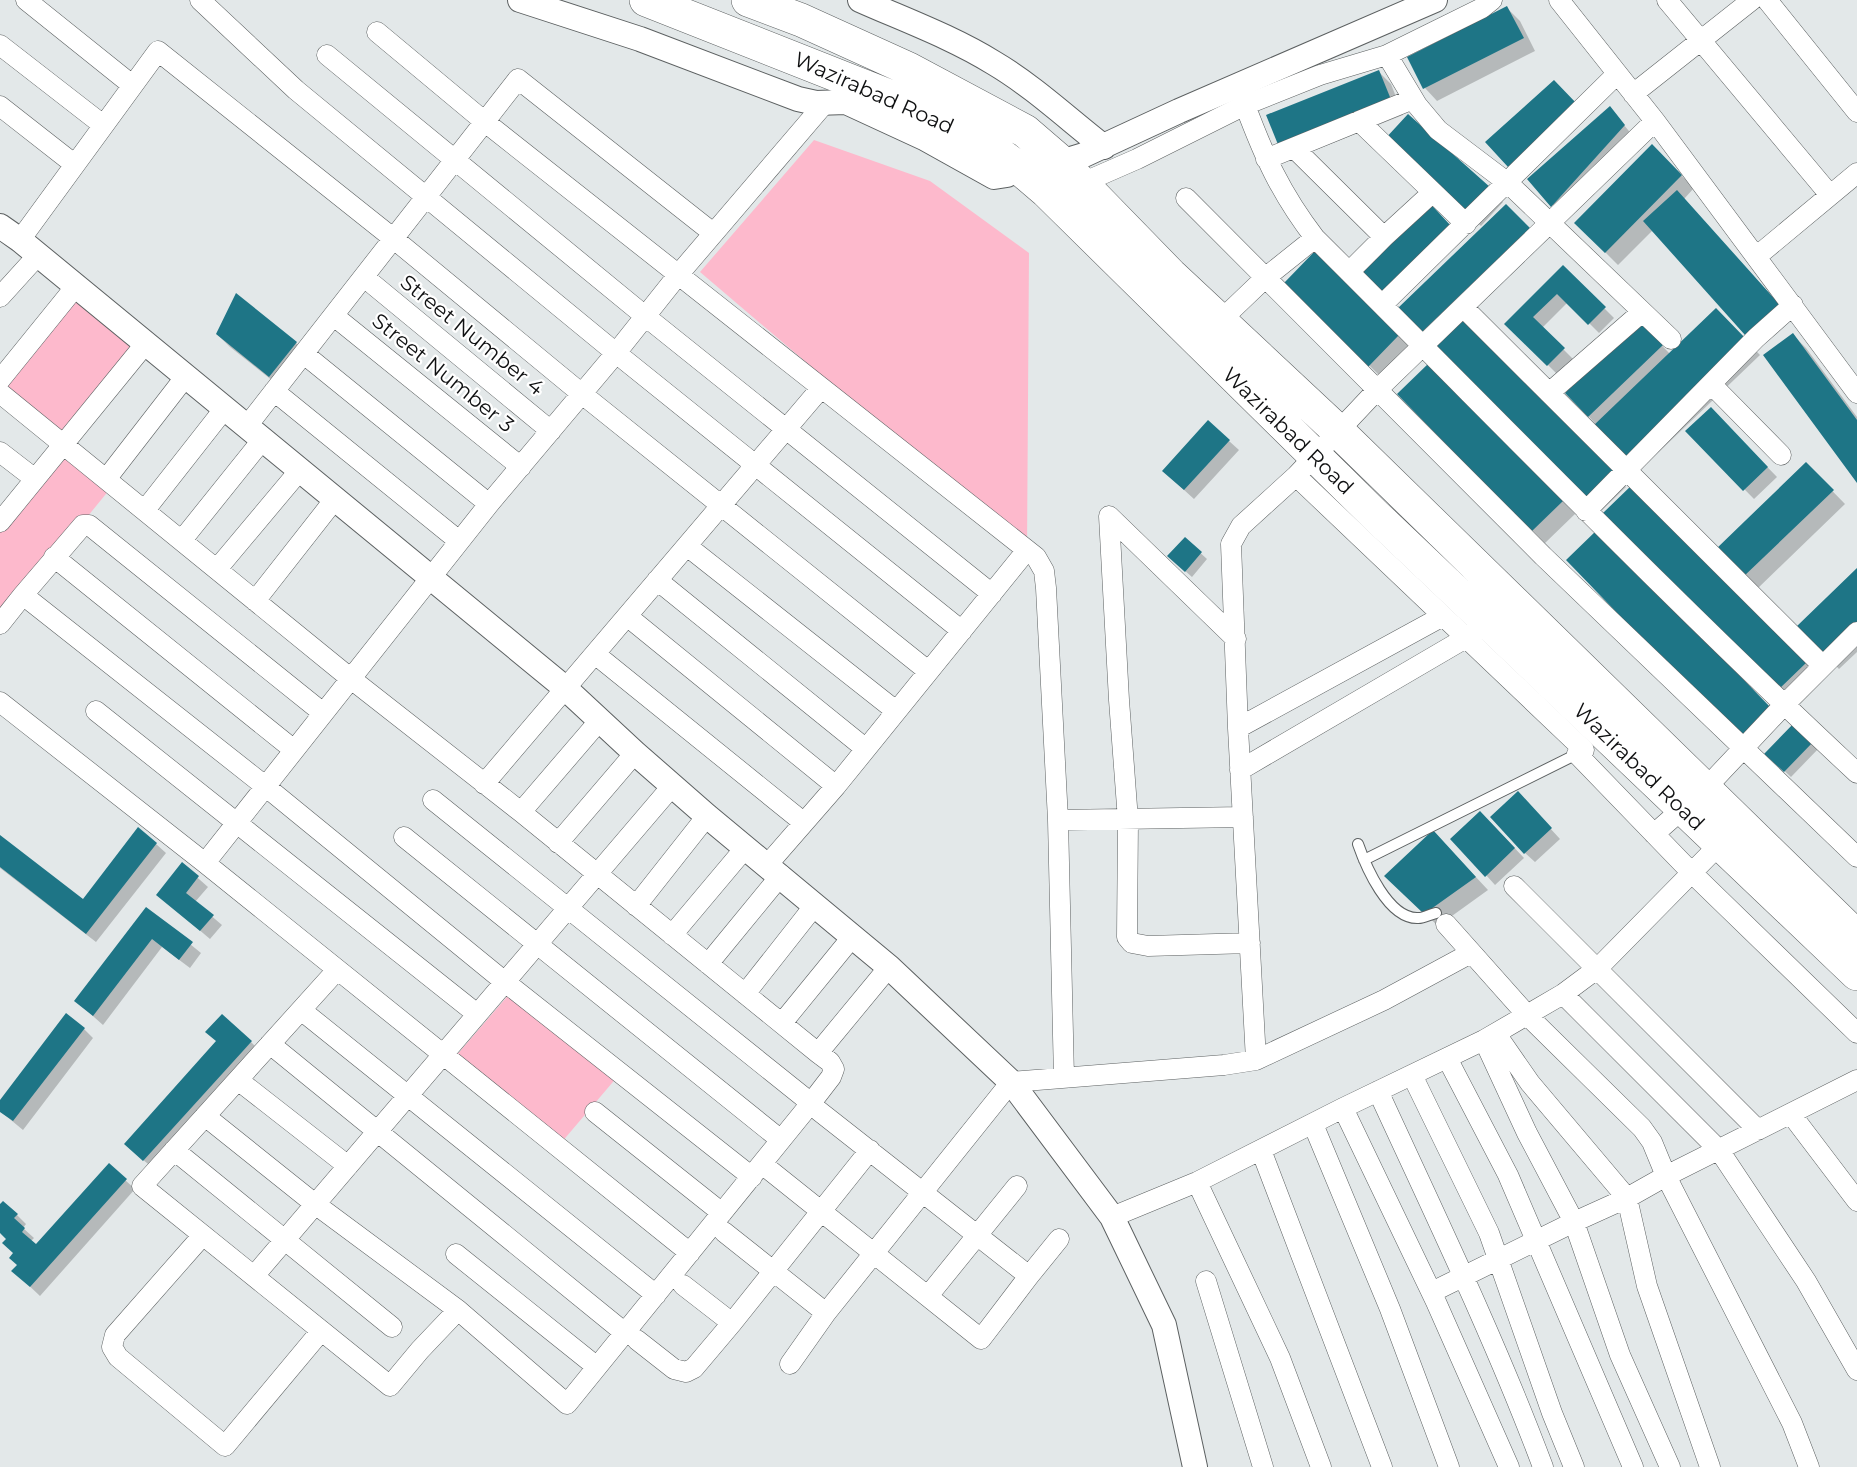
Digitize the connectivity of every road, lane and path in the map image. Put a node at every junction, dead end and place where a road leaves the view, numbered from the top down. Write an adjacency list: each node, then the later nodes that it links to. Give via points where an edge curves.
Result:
1 (26, 0): 20 (street)
2 (200, 0): 43 (street, via 296,90)
3 (519, 0): 22 (street, via 640,39 798,99)
4 (646, 0): 22 (highway, Wazirabad Road)
5 (748, 0): 18 (highway, Wazirabad Road)
6 (860, 0): 31 (street, via 994,63)
7 (1436, 0): 31 (street)
8 (1492, 0): 17 (street)
9 (1559, 0): 19 (street)
10 (1667, 0): 14 (street)
11 (1752, 0): 14 (street)
12 (1767, 0): 26 (street)
13 (377, 32): 29 (street)
14 (1701, 40): 21 (street); 41 (street)
15 (0, 45): 30 (street)
16 (327, 55): 34 (street)
17 (1387, 55): 23 (street); 24 (street, via 1320,75)
18 (898, 64): 22 (highway); 37 (highway, Wazirabad Road, via 1025,131)
19 (1617, 74): 21 (street); 39 (street)
20 (132, 86): 30 (street); 50 (street, via 158,51)
21 (1633, 94): 28 (street)
22 (855, 96): 36 (highway, Wazirabad Road, via 917,107); 47 (street)
23 (1413, 99): 27 (street); 39 (street, via 1438,130)
24 (1245, 105): 33 (street); 37 (street, via 1137,159)
25 (0, 106): 35 (street)
26 (1857, 112)
27 (1359, 121): 32 (street); 40 (street)
28 (1655, 121): 46 (street); 52 (street)
29 (485, 122): 34 (street); 47 (street, via 518,79); 54 (street)
30 (103, 125): 35 (street)
31 (1104, 147): 37 (street, via 1084,155)
32 (1294, 148): 33 (street); 48 (street)
33 (1266, 159): 49 (street, via 1292,207)
34 (456, 160): 43 (street); 64 (street)
35 (74, 164): 51 (street)
36 (1019, 168): 37 (street); 42 (highway, Wazirabad Road)
37 (1071, 172): 42 (street); 65 (highway, Wazirabad Road)
38 (1857, 172): 41 (street)
39 (1508, 183): 45 (street); 46 (street)
40 (1433, 192): 45 (street); 48 (street)
41 (1830, 195): 52 (street)
42 (1051, 197): 90 (highway, Wazirabad Road)
43 (426, 198): 50 (street); 69 (street)
44 (1186, 198): 56 (street)
45 (1466, 224): 59 (street)
46 (1549, 224): 61 (street); 62 (street)
47 (713, 233): 54 (street)
48 (1383, 237): 53 (street)
49 (1315, 238): 53 (street); 56 (street)
50 (394, 239): 55 (street); 80 (street)
51 (19, 240): 57 (street); 58 (street)
52 (1756, 257): 60 (street)
53 (1349, 272): 59 (street)
54 (678, 275): 64 (street); 74 (street)
55 (363, 277): 63 (street); 83 (street, Street Number 4)
56 (1264, 278): 65 (street); 75 (street)
57 (76, 286): 67 (street); 72 (street)
58 (0, 297)
59 (1382, 305): 68 (street)
60 (1793, 305): 73 (street); 79 (street)
61 (1463, 307): 68 (street); 78 (street)
62 (1642, 312): 66 (street); 78 (street)
63 (334, 316): 70 (street); 91 (street, Street Number 3)
64 (645, 316): 69 (street); 82 (street)
65 (1220, 321): 85 (highway, Wazirabad Road)
66 (1671, 339)
67 (146, 343): 71 (street); 86 (street)
68 (1423, 346): 75 (street); 100 (street)
69 (616, 353): 80 (street); 89 (street)
70 (304, 354): 76 (street); 97 (street)
71 (186, 376): 81 (street); 94 (street)
72 (0, 380)
73 (1711, 384): 88 (street); 93 (street)
74 (821, 388): 82 (street); 105 (street)
75 (1377, 390): 85 (street); 132 (street)
76 (274, 391): 84 (street); 103 (street)
77 (0, 393): 86 (street)
78 (1549, 393): 93 (street)
79 (1857, 393)
80 (582, 394): 83 (street); 98 (street)
81 (225, 408): 84 (street); 99 (street)
82 (787, 428): 89 (street); 110 (street)
83 (551, 431): 91 (street)
84 (255, 432): 92 (street); 102 (street)
85 (1339, 432): 90 (street); 144 (highway, Wazirabad Road)
86 (64, 444): 94 (street); 95 (street)
87 (0, 452): 95 (street)
88 (1781, 455)
89 (755, 465): 98 (street); 116 (street)
90 (1305, 466): 114 (street); 117 (highway, Wazirabad Road); 119 (street, via 1241,526 1231,544)
91 (521, 467): 97 (street)
92 (300, 470): 96 (street); 107 (street)
93 (1625, 470): 100 (street); 121 (street)
94 (107, 478): 99 (street)
95 (35, 479): 101 (street)
96 (335, 499): 108 (street); 112 (street)
97 (489, 504): 103 (street)
98 (721, 505): 104 (street); 122 (street)
99 (145, 510): 102 (street)
100 (1586, 511): 126 (street)
101 (2, 517)
102 (182, 540): 107 (street)
103 (459, 542): 108 (street)
104 (687, 546): 109 (street); 128 (street)
105 (1027, 549): 110 (street); 148 (street, via 1044,572 1046,588)
106 (54, 557): 111 (street); 129 (street, via 82,525 89,525); 134 (street)
107 (217, 569): 112 (street)
108 (429, 577): 123 (street); 124 (street)
109 (657, 580): 113 (street); 133 (street)
110 (992, 594): 116 (street)
111 (23, 595): 115 (street); 141 (street)
112 (255, 601): 123 (street)
113 (627, 616): 120 (street); 142 (street)
114 (1443, 616): 117 (street); 131 (street)
115 (0, 624)
116 (962, 631): 122 (street)
117 (1477, 631): 136 (street, via 1584,750); 137 (street); 144 (highway, Wazirabad Road)
118 (1857, 632): 121 (street)
119 (1236, 639): 131 (street); 149 (street, via 1108,516)
120 (594, 654): 124 (street); 150 (street)
121 (1823, 666): 126 (street)
122 (928, 671): 128 (street)
123 (350, 678): 129 (street); 139 (street)
124 (565, 688): 130 (street); 139 (street)
125 (0, 702): 160 (street)
126 (1784, 705): 132 (street); 138 (street)
127 (96, 711): 151 (street)
128 (896, 711): 133 (street)
129 (323, 713): 134 (street)
130 (600, 720): 135 (street); 145 (street)
131 (1238, 728): 137 (street)
132 (1744, 748): 144 (street); 158 (street)
133 (866, 749): 142 (street)
134 (294, 750): 141 (street)
135 (635, 753): 140 (street); 154 (street)
136 (1577, 754): 152 (street); 159 (lane)
137 (1240, 770): 147 (street)
138 (1857, 773)
139 (484, 783): 145 (street)
140 (673, 785): 146 (street); 163 (street)
141 (265, 786): 151 (street); 180 (street)
142 (836, 786): 150 (street)
143 (433, 800): 167 (street)
144 (1693, 800): 152 (street); 156 (highway, Wazirabad Road); 171 (highway, Wazirabad Road)
145 (521, 812): 154 (street)
146 (707, 816): 157 (street); 166 (street)
147 (1243, 817): 149 (street); 172 (street)
148 (1058, 820): 149 (street); 195 (street)
149 (1128, 820): 172 (street, via 1127,937 1132,943)
150 (803, 822): 161 (street)
151 (236, 823): 160 (street); 184 (street)
152 (1654, 834): 162 (street)
153 (404, 837): 173 (street)
154 (558, 843): 163 (street)
155 (1358, 844): 159 (lane)
156 (1720, 844): 162 (street); 179 (highway, Wazirabad Road)
157 (746, 847): 161 (street); 169 (street)
158 (1857, 857)
159 (1364, 860): 168 (lane, via 1384,898 1402,913)
160 (205, 863): 178 (street)
161 (774, 870): 165 (street); 175 (street)
162 (1692, 873): 177 (street); 187 (street)
163 (596, 874): 166 (street); 167 (street)
164 (1514, 886): 177 (street)
165 (815, 905): 170 (street); 181 (street)
166 (636, 906): 169 (street)
167 (567, 908): 173 (street); 201 (street)
168 (1441, 919): 174 (street)
169 (672, 935): 175 (street)
170 (853, 936): 176 (street); 186 (street)
171 (1857, 937)
172 (1250, 943): 193 (street)
173 (537, 944): 180 (street); 209 (street)
174 (1471, 953): 185 (street); 193 (street, via 1384,1000)
175 (708, 964): 181 (street)
176 (889, 967): 190 (street); 198 (street)
177 (1598, 968): 182 (street); 207 (street)
178 (338, 970): 183 (street); 191 (street)
179 (1857, 974)
180 (505, 982): 184 (street); 215 (street)
181 (745, 994): 186 (street)
182 (1563, 994): 185 (street); 213 (street)
183 (302, 1010): 189 (street); 200 (street)
184 (477, 1014): 191 (street)
185 (1527, 1015): 188 (street); 216 (street, via 1642,1128)
186 (782, 1023): 190 (street)
187 (1857, 1033)
188 (1490, 1037): 192 (street); 220 (street); 226 (street, via 1527,1133)
189 (270, 1044): 196 (street); 208 (street)
190 (818, 1053): 201 (street, via 834,1069)
191 (443, 1054): 200 (street); 232 (street)
192 (1447, 1058): 194 (street); 231 (street, via 1508,1175)
193 (1256, 1060): 195 (street)
194 (1412, 1075): 199 (street); 235 (street)
195 (1064, 1078): 198 (street)
196 (238, 1080): 205 (street); 214 (street)
197 (1857, 1080): 204 (street)
198 (1011, 1082): 219 (street); 224 (street)
199 (1378, 1091): 202 (street); 239 (street)
200 (408, 1095): 208 (street); 243 (street)
201 (815, 1107): 209 (street); 211 (street)
202 (1343, 1108): 206 (street); 242 (street)
203 (596, 1112): 225 (street)
204 (1791, 1114): 207 (street); 221 (street)
205 (205, 1116): 210 (street); 222 (street)
206 (1313, 1124): 212 (street); 258 (street, via 1390,1309)
207 (1758, 1130): 213 (street)
208 (378, 1131): 214 (street); 250 (street)
209 (781, 1140): 215 (street)
210 (174, 1150): 227 (street, via 142,1186); 229 (street)
211 (870, 1150): 219 (street); 223 (street)
212 (1261, 1150): 217 (street); 257 (street)
213 (1719, 1150): 216 (street); 253 (street, via 1806,1281)
214 (348, 1166): 222 (street)
215 (757, 1170): 223 (street); 225 (street)
216 (1666, 1176): 220 (street); 265 (street, via 1792,1423)
217 (1197, 1182): 224 (street); 256 (street, via 1280,1358)
218 (1017, 1186): 228 (street)
219 (923, 1193): 228 (street); 234 (street)
220 (1627, 1198): 226 (street); 264 (street, via 1650,1296)
221 (1857, 1201)
222 (315, 1204): 229 (street); 245 (street)
223 (821, 1211): 234 (street); 236 (street)
224 (1112, 1217): 254 (street, via 1164,1325)
225 (723, 1222): 232 (street); 236 (street)
226 (1574, 1222): 231 (street); 263 (street, via 1620,1355)
227 (202, 1235): 237 (street); 249 (street, via 115,1335 112,1347 118,1357 225,1446)
228 (976, 1236): 238 (street); 244 (street)
229 (285, 1239): 237 (street); 248 (street)
230 (1059, 1239): 238 (street)
231 (1536, 1240): 235 (street); 262 (street)
232 (690, 1253): 243 (street)
233 (456, 1254): 252 (street)
234 (874, 1254): 244 (street); 246 (street)
235 (1499, 1259): 239 (street); 261 (street)
236 (773, 1270): 246 (street); 247 (street)
237 (254, 1276): 249 (street)
238 (1029, 1276): 244 (street, via 981,1339)
239 (1463, 1276): 242 (street); 260 (street)
240 (1206, 1281): 255 (street)
241 (683, 1285): 247 (street)
242 (1432, 1292): 259 (street)
243 (656, 1295): 250 (street)
244 (928, 1296)
245 (458, 1310): 249 (street, via 390,1386); 252 (street, via 567,1404)
246 (826, 1313): 251 (street)
247 (732, 1323): 250 (street, via 694,1368 686,1372 674,1369)
248 (392, 1327)
249 (321, 1331)
250 (631, 1336): 252 (street)
251 (790, 1364)
252 (597, 1367)
253 (1857, 1370)
254 (1195, 1467)
255 (1263, 1467)
256 (1322, 1467)
257 (1382, 1467)
258 (1449, 1467)
259 (1509, 1467)
260 (1543, 1467)
261 (1574, 1467)
262 (1633, 1467)
263 (1670, 1467)
264 (1710, 1467)
265 (1809, 1467)

